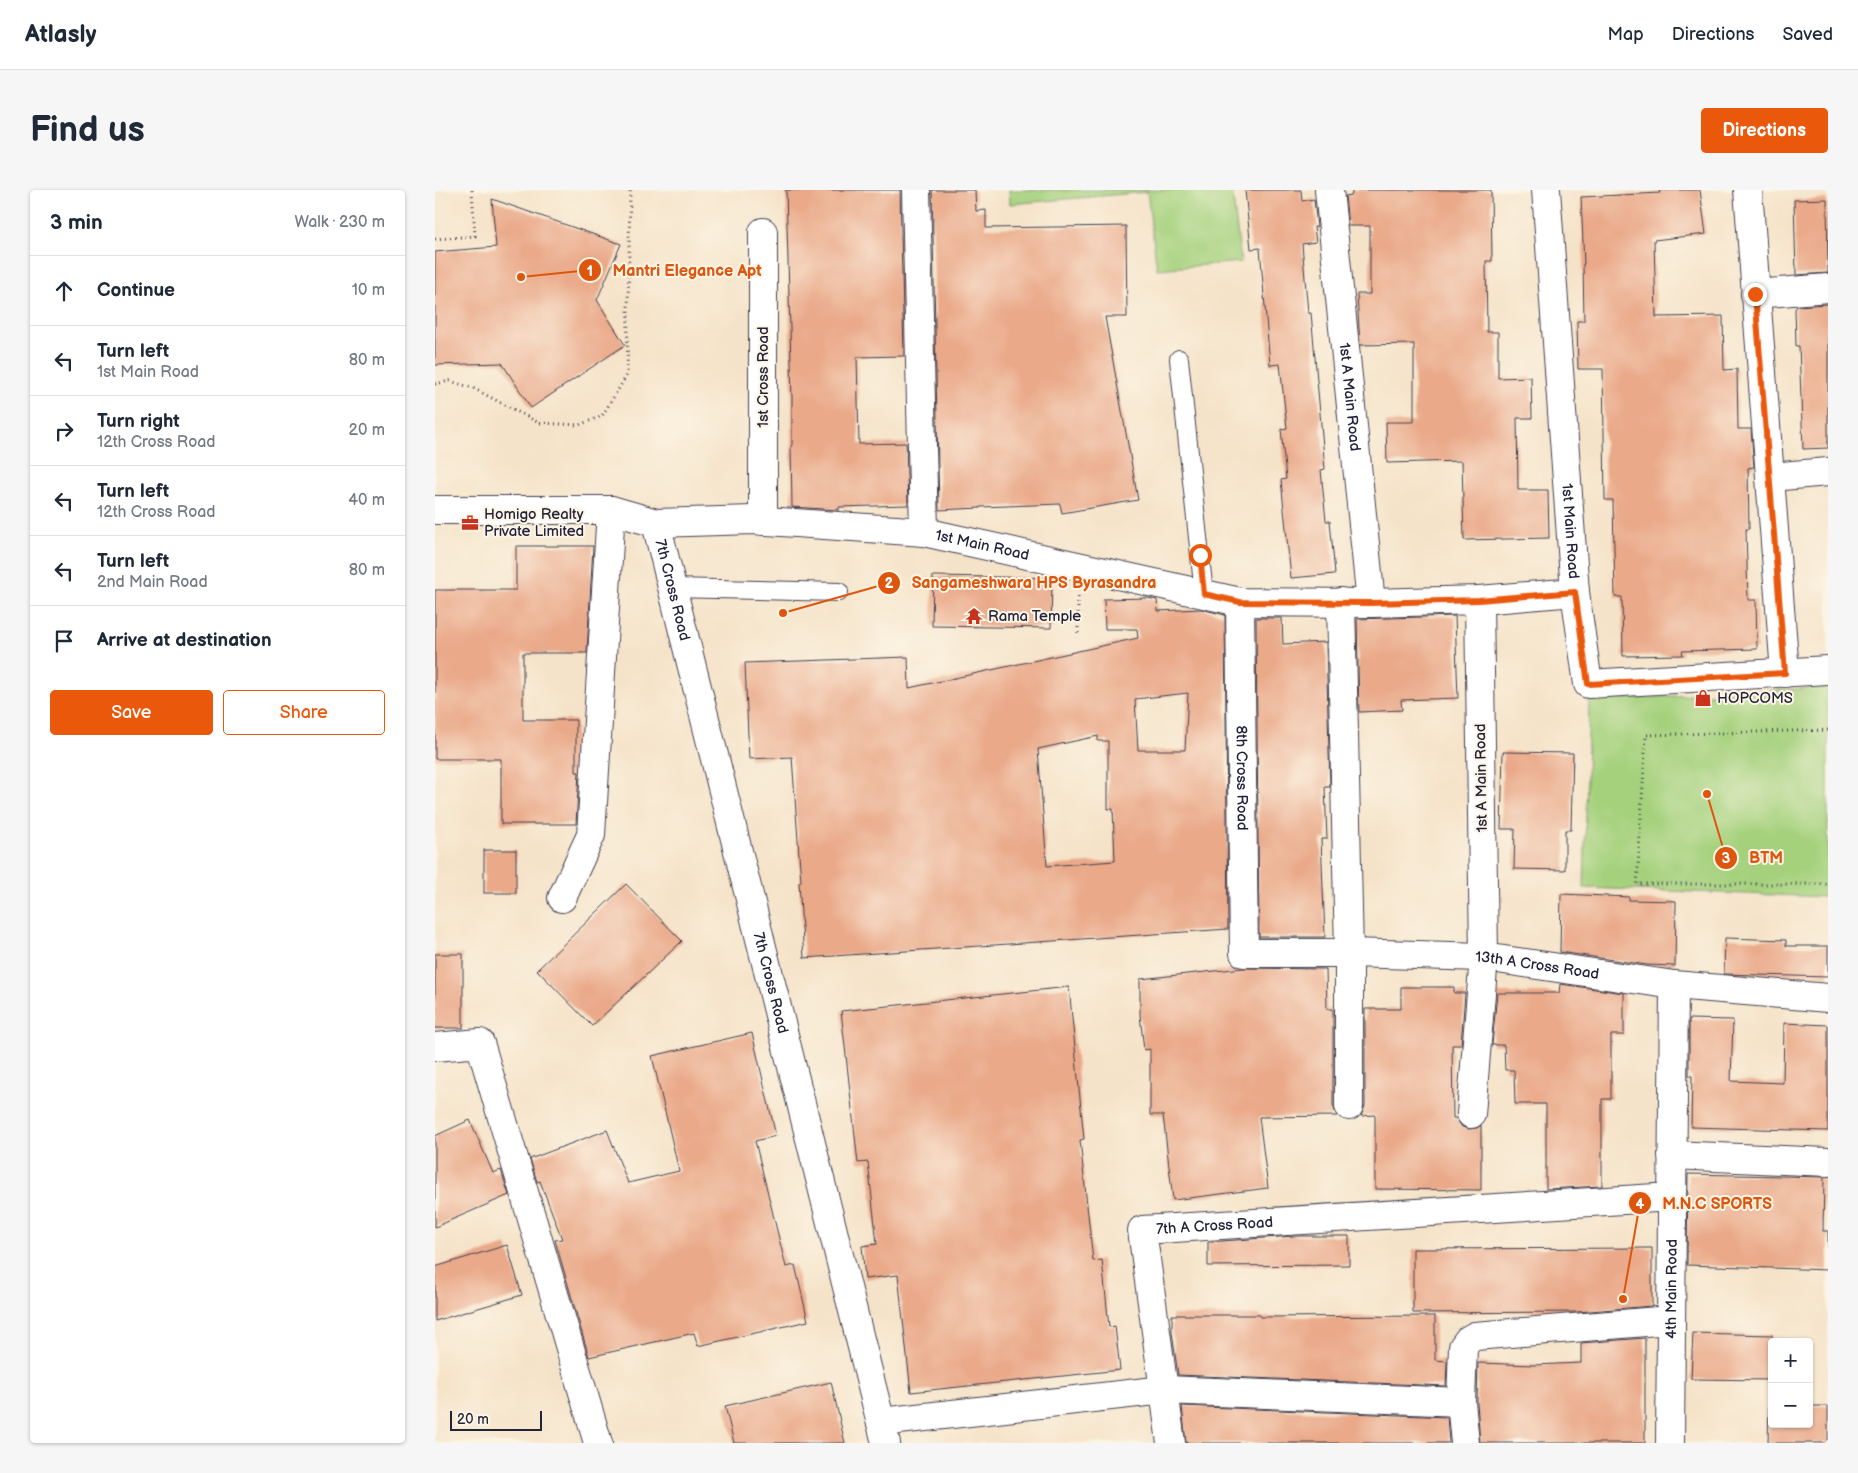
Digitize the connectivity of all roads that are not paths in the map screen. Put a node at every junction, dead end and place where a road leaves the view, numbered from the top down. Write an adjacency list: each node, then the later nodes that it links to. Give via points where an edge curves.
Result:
1 (916, 190): 15 (street)
2 (1329, 190): 23 (street, 1st A Main Road)
3 (1546, 190): 18 (street, 1st Main Road)
4 (1748, 190): 7 (street)
5 (763, 232): 13 (street, 1st Cross Road)
6 (1828, 288): 7 (street)
7 (1755, 294): 10 (street)
8 (1179, 359): 19 (lane)
9 (1828, 472): 10 (street)
10 (1770, 477): 25 (street)
11 (435, 510): 12 (street, 1st Main Road)
12 (611, 510): 14 (street, 1st Main Road); 26 (street, via 591,835)
13 (763, 521): 14 (street, 1st Main Road); 15 (street, 1st Main Road)
14 (657, 523): 16 (street, 7th Cross Road)
15 (924, 532): 19 (street, 1st Main Road)
16 (673, 588): 17 (lane); 41 (street, 7th Cross Road)
17 (839, 592)
18 (1575, 592): 20 (street, 1st Main Road); 25 (street, via 1588,684)
19 (1204, 594): 21 (street, 1st Main Road)
20 (1479, 600): 23 (street, 1st Main Road); 29 (street, 1st A Main Road)
21 (1240, 602): 22 (street, 1st Main Road); 27 (street, 8th Cross Road)
22 (1341, 602): 23 (street, 1st Main Road); 28 (street)
23 (1371, 603)
24 (1828, 670): 25 (street)
25 (1785, 673)
26 (562, 898)
27 (1244, 953): 28 (street, 13th A Cross Road)
28 (1349, 953): 29 (street, 13th A Cross Road); 33 (street)
29 (1483, 957): 30 (street, 13th A Cross Road); 34 (street, 1st A Main Road)
30 (1675, 985): 31 (street, 13th A Cross Road); 35 (street, 4th Main Road)
31 (1828, 998)
32 (435, 1047): 42 (street, via 480,1043)
33 (1349, 1106)
34 (1471, 1114)
35 (1673, 1155): 36 (street); 37 (street, 4th Main Road)
36 (1828, 1162)
37 (1672, 1197): 38 (street, 4th Main Road); 39 (street, 7th A Cross Road, via 1142,1230)
38 (1671, 1320): 40 (street, via 1475,1336 1463,1347); 45 (street, 4th Main Road)
39 (1164, 1390): 40 (street); 41 (street); 43 (street)
40 (1461, 1402): 44 (street)
41 (884, 1433)
42 (599, 1443)
43 (1171, 1443)
44 (1465, 1443)
45 (1670, 1443)

